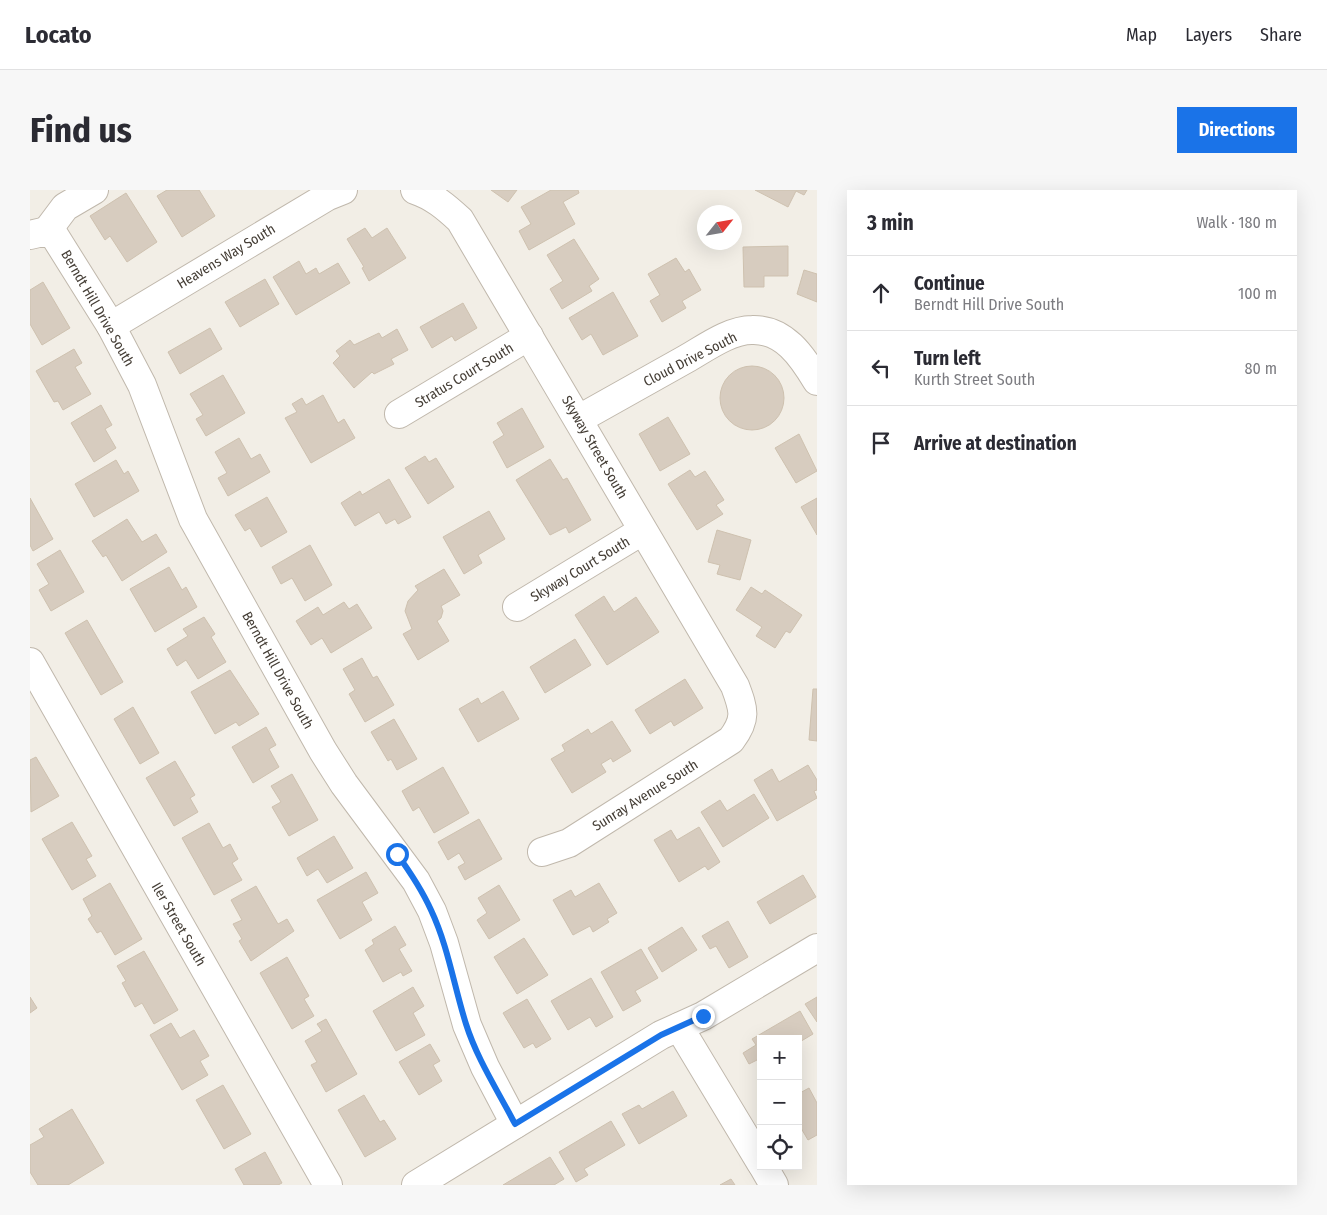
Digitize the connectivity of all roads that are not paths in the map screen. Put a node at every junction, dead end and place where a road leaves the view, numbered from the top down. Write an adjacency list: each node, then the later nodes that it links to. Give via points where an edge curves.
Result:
1 (94, 190): 4 (street, via 65,207)
2 (343, 190): 5 (street, Heavens Way South)
3 (415, 190): 6 (street, Skyway Street South, via 442,204 460,220)
4 (39, 233): 5 (street, Berndt Hill Drive South, via 54,235)
5 (111, 326): 17 (street, Berndt Hill Drive South, via 142,385 192,519 323,751 416,881 432,910 467,1025)
6 (529, 336): 8 (street, Stratus Court South); 9 (street, Skyway Street South)
7 (817, 381): 9 (street, Cloud Drive South, via 802,355 787,341 775,334 752,330 714,343)
8 (399, 414)
9 (579, 419): 10 (street, Skyway Street South)
10 (642, 531): 11 (street, Skyway Court South); 13 (street, Skyway Street South, via 735,686 743,707)
11 (517, 607)
12 (30, 662): 20 (street, Iler Street South)
13 (741, 727): 14 (street, Sunray Avenue South, via 731,740 714,752 569,843)
14 (542, 852)
15 (817, 948): 16 (street)
16 (679, 1027): 17 (street); 18 (street)
17 (515, 1124): 21 (street)
18 (757, 1157)
19 (765, 1170): 22 (street)
20 (328, 1185)
21 (416, 1185)
22 (774, 1185)

